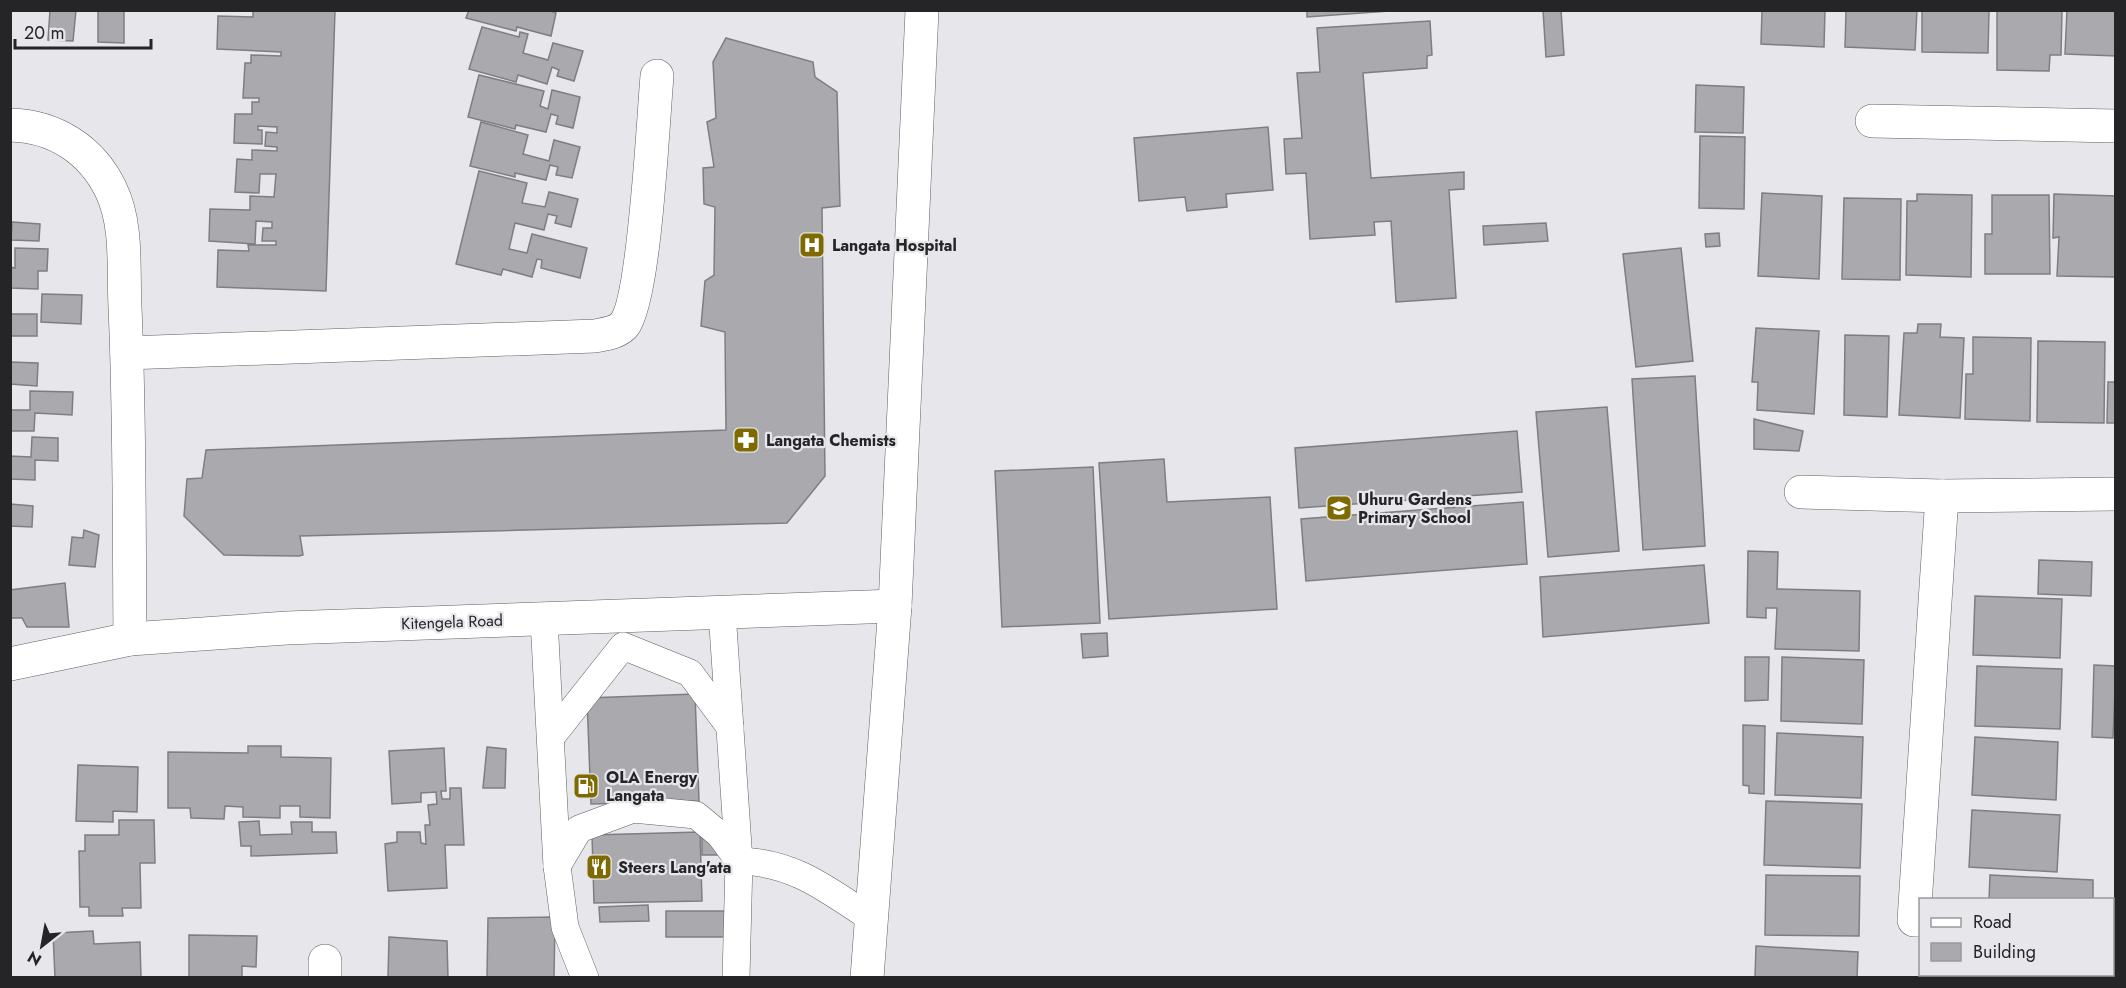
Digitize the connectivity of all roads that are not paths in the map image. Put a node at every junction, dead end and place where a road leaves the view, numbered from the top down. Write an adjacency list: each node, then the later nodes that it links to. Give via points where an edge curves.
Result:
1 (922, 10): 10 (street)
2 (657, 76): 6 (street, via 638,288 624,326 611,333)
3 (1872, 121): 5 (street)
4 (10, 125): 6 (street, via 33,126 71,142 92,160 112,191 122,223)
5 (2115, 126)
6 (127, 353): 13 (street)
7 (1801, 492): 9 (street)
8 (2115, 494): 9 (street)
9 (1942, 496): 20 (street)
10 (895, 606): 11 (street, Kitengela Road); 19 (street)
11 (722, 612): 12 (street, Kitengela Road); 15 (lane)
12 (544, 619): 13 (street, Kitengela Road, via 287,628); 16 (lane)
13 (129, 639): 14 (street, Kitengela Road)
14 (10, 664)
15 (730, 727): 16 (lane, via 690,673 622,646); 17 (lane)
16 (551, 737): 18 (lane)
17 (739, 861): 18 (lane, via 720,835 696,815 633,809 579,830); 19 (lane, via 801,873); 22 (lane)
18 (557, 866): 21 (lane, via 565,927)
19 (872, 919): 23 (street)
20 (1914, 920)
21 (585, 978)
22 (736, 978)
23 (867, 978)

